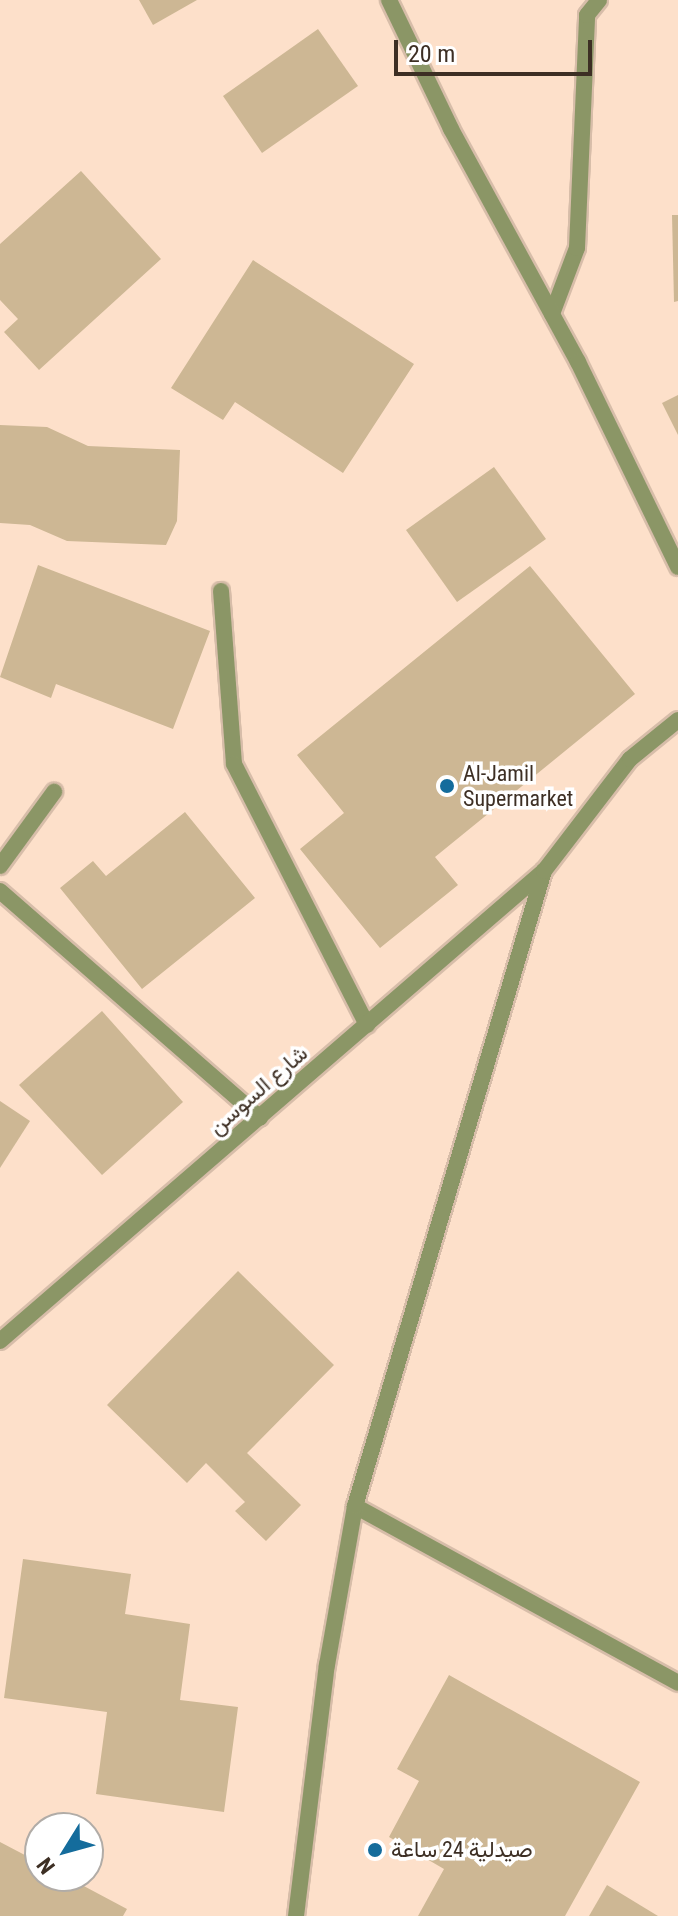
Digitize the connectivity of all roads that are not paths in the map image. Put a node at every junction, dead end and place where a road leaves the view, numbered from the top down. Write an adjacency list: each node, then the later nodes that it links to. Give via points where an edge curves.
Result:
1 (389, 0): 3 (street, via 451,129)
2 (599, 0): 3 (street, via 587,15 577,248)
3 (552, 314): 4 (street)
4 (678, 567)
5 (221, 591): 11 (street, via 234,764)
6 (678, 720): 9 (street, via 630,759)
7 (54, 792): 8 (street)
8 (0, 866)
9 (544, 871): 11 (street, شارع السوسن); 14 (street)
10 (0, 891): 12 (street)
11 (367, 1025): 12 (street, شارع السوسن)
12 (260, 1118): 13 (street, شارع السوسن)
13 (1, 1342)
14 (355, 1506): 15 (street); 16 (street, via 327,1665)
15 (678, 1683)
16 (296, 1916)

